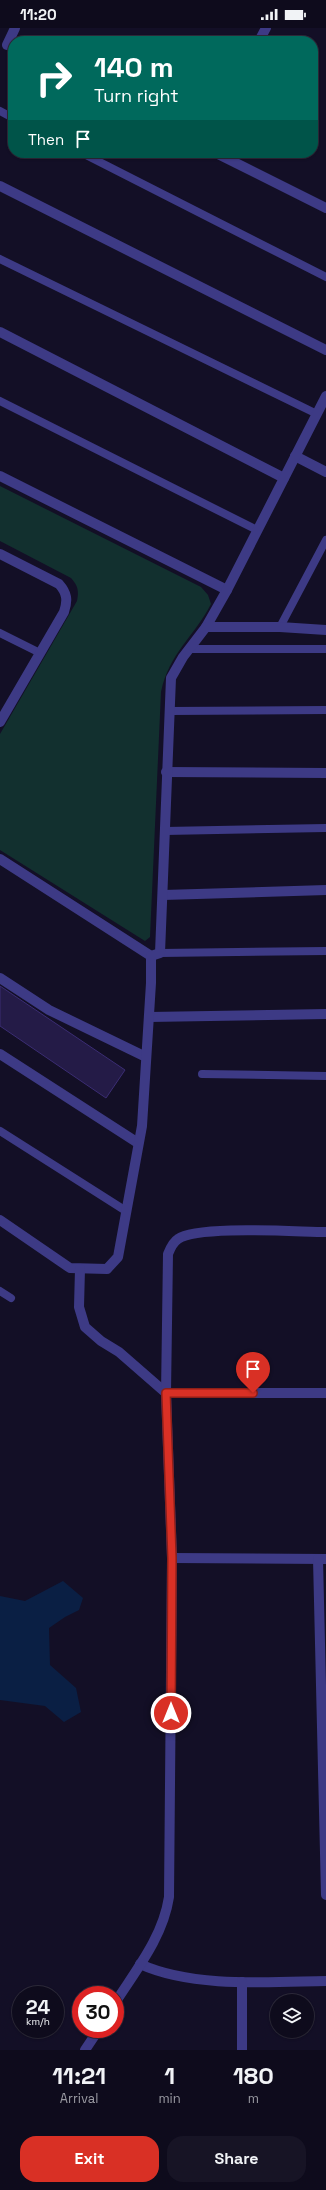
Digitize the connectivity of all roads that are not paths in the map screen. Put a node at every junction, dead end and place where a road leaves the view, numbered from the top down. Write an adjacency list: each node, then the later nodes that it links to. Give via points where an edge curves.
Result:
1 (92, 158): 6 (lane)
2 (227, 158): 4 (street)
3 (0, 186): 8 (street)
4 (325, 204)
5 (0, 259): 11 (lane)
6 (326, 277)
7 (0, 332): 15 (street)
8 (326, 350)
9 (326, 396): 11 (street)
10 (0, 401): 16 (lane)
11 (317, 414): 12 (street)
12 (295, 456): 13 (street); 15 (street)
13 (326, 472)
14 (0, 476): 19 (street)
15 (284, 478): 16 (street)
16 (257, 530): 19 (street)
17 (326, 540): 21 (lane)
18 (0, 554): 26 (street, via 59,584 65,591 67,602 64,612)
19 (227, 590): 20 (street)
20 (206, 627): 21 (street); 24 (street)
21 (280, 627): 22 (street)
22 (326, 630)
23 (0, 634): 26 (lane)
24 (188, 649): 25 (lane); 28 (street, via 171,678)
25 (326, 649)
26 (40, 653): 29 (street)
27 (326, 710): 28 (lane)
28 (170, 711): 30 (street)
29 (1, 717)
30 (166, 772): 31 (street); 33 (street)
31 (326, 773)
32 (326, 828): 33 (lane)
33 (165, 831): 36 (street)
34 (0, 859): 38 (street)
35 (326, 890): 36 (street)
36 (163, 895): 38 (street)
37 (326, 951): 38 (lane)
38 (156, 955): 41 (street)
39 (0, 978): 43 (street, via 50,1010)
40 (326, 1014): 41 (street)
41 (149, 1016): 43 (street)
42 (0, 1054): 47 (street)
43 (146, 1057): 47 (street, via 142,1126)
44 (202, 1074): 45 (lane)
45 (326, 1076)
46 (0, 1131): 48 (lane)
47 (138, 1143): 48 (street)
48 (126, 1210): 51 (street, via 123,1240 118,1257 107,1269)
49 (0, 1220): 51 (street, via 70,1268)
50 (326, 1232): 54 (street, via 212,1231 190,1234 178,1239 168,1254)
51 (80, 1269): 54 (street, via 79,1307 85,1327 102,1342 119,1352)
52 (0, 1291): 53 (lane)
53 (10, 1298)
54 (166, 1393): 55 (street); 56 (street)
55 (326, 1394)
56 (172, 1558): 57 (street); 60 (street, via 169,1897 161,1929)
57 (322, 1559): 58 (street)
58 (325, 1828): 59 (street)
59 (326, 1895)
60 (140, 1964): 61 (street, via 182,1977); 63 (street)
61 (242, 1982): 62 (street); 66 (street)
62 (326, 1982)
63 (124, 1990)
64 (93, 2038): 65 (street)
65 (85, 2050)
66 (242, 2050)

